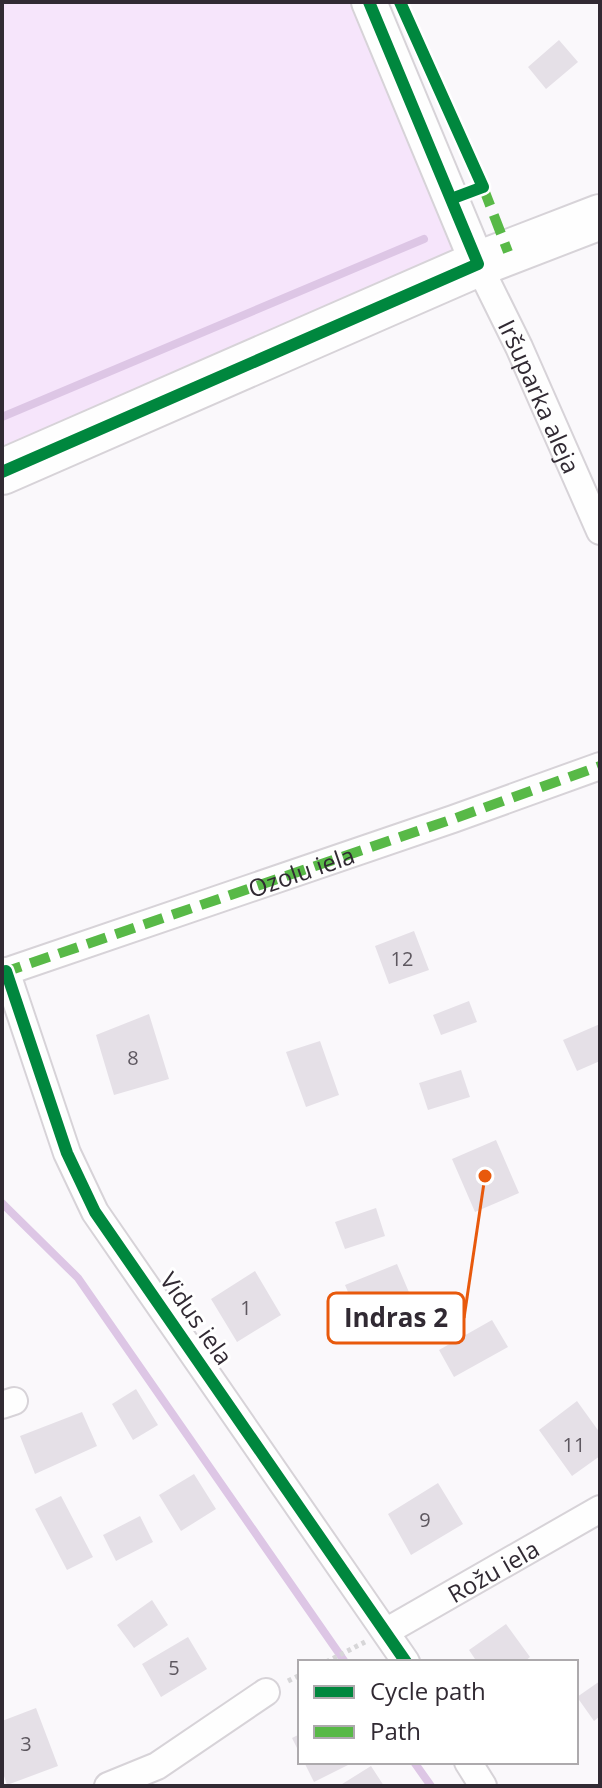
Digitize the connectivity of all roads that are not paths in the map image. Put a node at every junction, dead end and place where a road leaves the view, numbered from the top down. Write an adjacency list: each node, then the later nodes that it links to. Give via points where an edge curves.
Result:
1 (369, 2): 3 (street)
2 (600, 217): 3 (highway)
3 (478, 264): 4 (highway); 5 (street, Iršuparka aleja)
4 (2, 472)
5 (600, 531)
6 (600, 766): 7 (street, Ozolu iela)
7 (4, 972): 9 (street, Vidus iela, via 67,1153 95,1212)
8 (600, 1509): 9 (street, Rožu iela)
9 (387, 1631): 10 (street, Vidus iela)
10 (405, 1660)
11 (266, 1692): 13 (street, via 157,1766)
12 (469, 1764): 14 (street)
13 (108, 1786)
14 (483, 1786)

